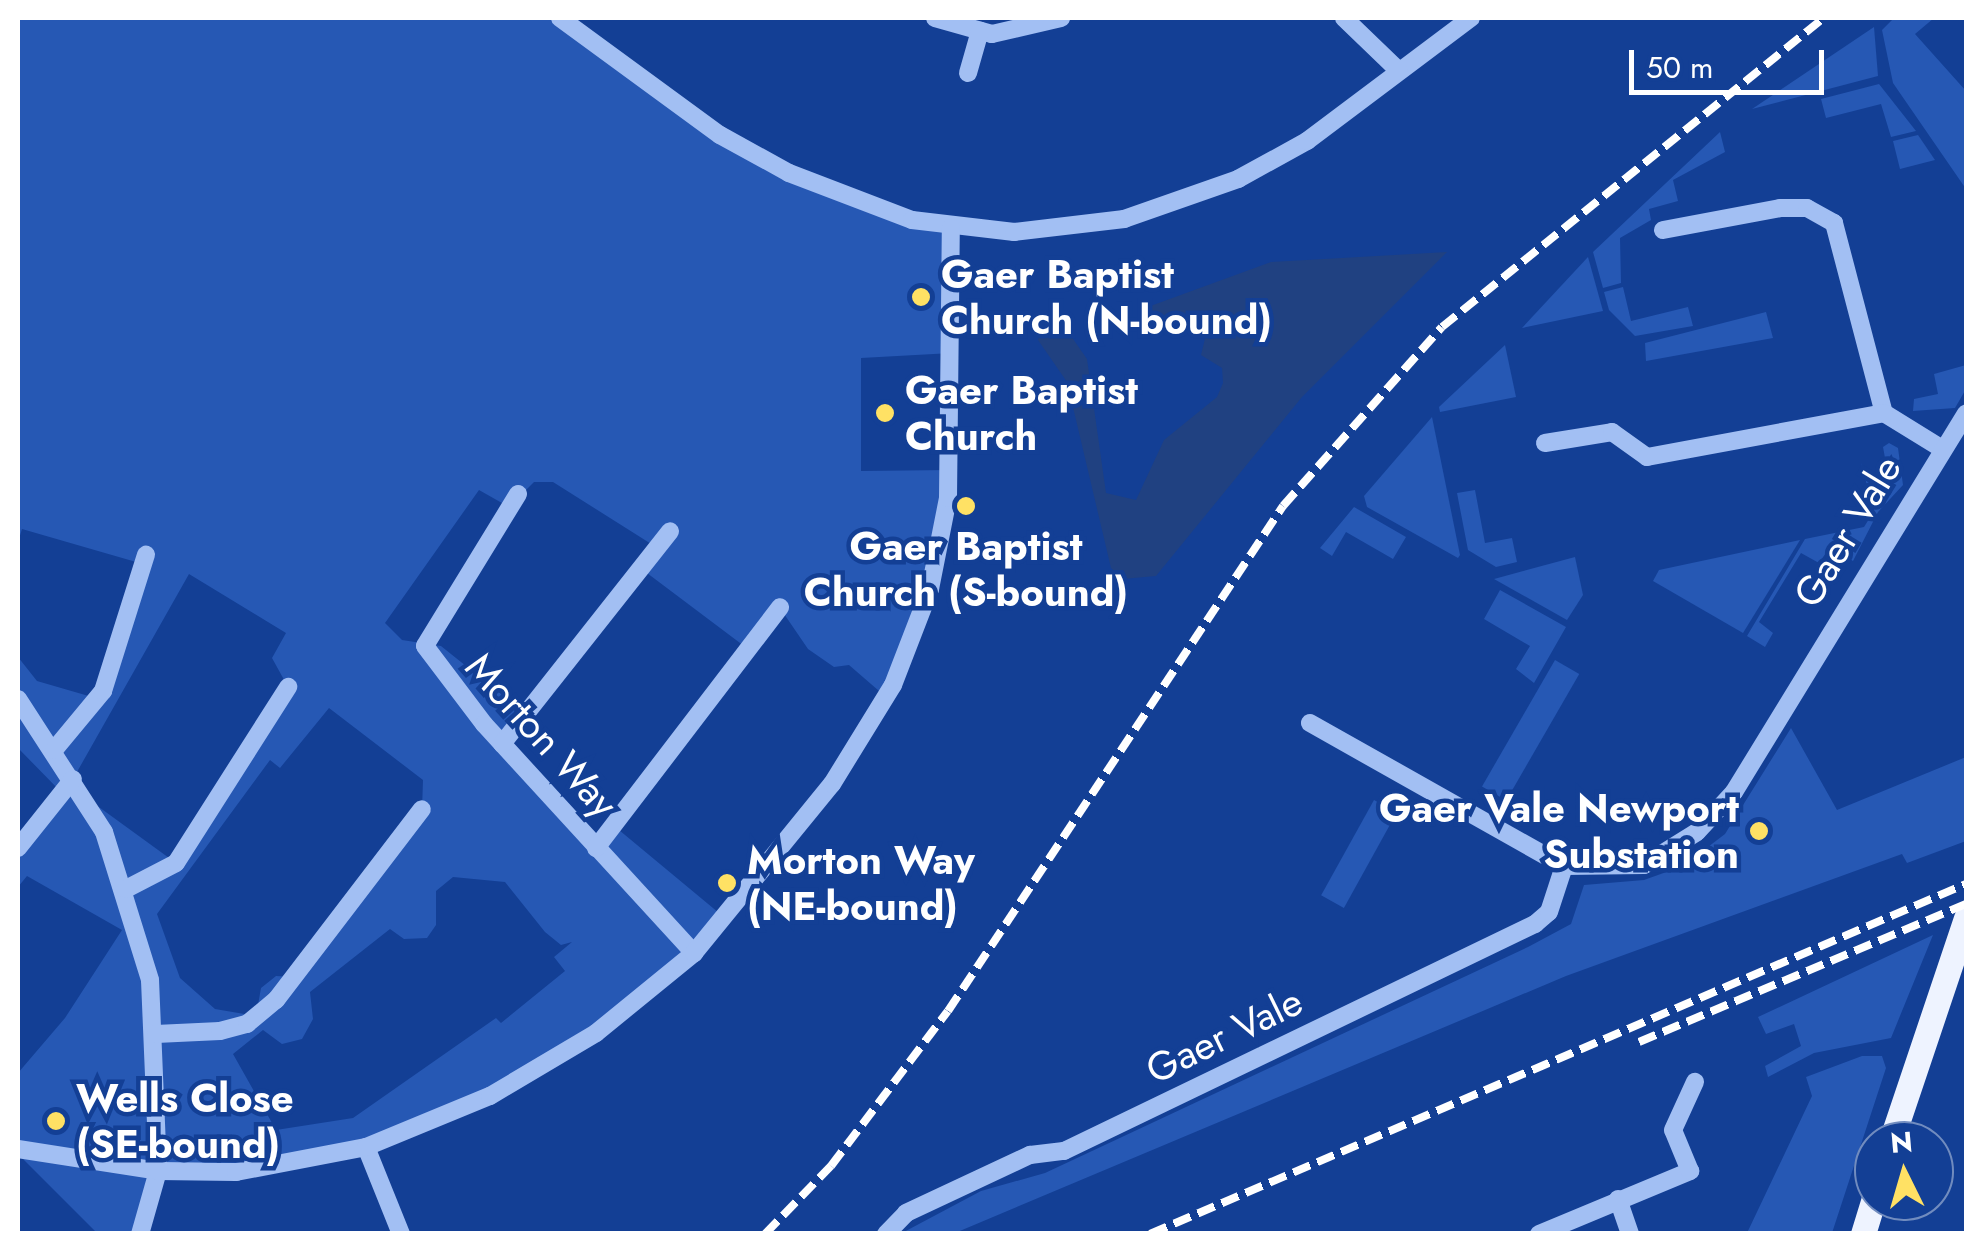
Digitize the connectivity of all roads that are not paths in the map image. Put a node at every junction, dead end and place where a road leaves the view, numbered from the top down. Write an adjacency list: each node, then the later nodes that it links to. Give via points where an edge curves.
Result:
1 (560, 18): 9 (street, via 772,163 858,204)
2 (935, 18): 6 (street)
3 (1061, 18): 6 (street, via 1002,34)
4 (1344, 18): 7 (street)
5 (1472, 18): 7 (street)
6 (980, 31): 8 (street)
7 (1399, 71): 9 (street, via 1306,141 1179,204 1064,229)
8 (968, 72)
9 (952, 228): 31 (street, via 948,498 930,589 894,686 832,784)
10 (1664, 230): 11 (street, Gaer Vale, via 1780,208 1807,208 1834,224)
11 (1884, 413): 13 (street, Gaer Vale, via 1647,457 1612,432); 14 (street, Gaer Vale)
12 (1966, 413): 14 (street, Gaer Vale)
13 (1546, 442)
14 (1940, 447): 28 (street, Gaer Vale, via 1720,811 1671,850 1616,871)
15 (518, 494): 22 (street, Morton Way, via 424,646)
16 (670, 530): 22 (street)
17 (146, 555): 23 (street, via 103,692)
18 (780, 608): 27 (street)
19 (288, 686): 29 (street, via 176,863)
20 (18, 700): 23 (street)
21 (1310, 723): 28 (street, Gaer Vale)
22 (502, 744): 27 (street, Morton Way)
23 (54, 750): 24 (street)
24 (72, 780): 26 (street); 29 (street)
25 (422, 809): 32 (street, via 276,1000 247,1024)
26 (18, 848)
27 (596, 848): 31 (street, Morton Way)
28 (1564, 866): 41 (street, Gaer Vale, via 1549,912 1536,924 1064,1151 1030,1154 924,1205)
29 (126, 889): 32 (street)
30 (1966, 918): 34 (main road)
31 (694, 953): 35 (street, via 596,1033 490,1096)
32 (156, 1034): 37 (street)
33 (1695, 1082): 38 (street, via 1673,1130 1690,1171)
34 (1899, 1121)
35 (366, 1148): 37 (street, via 236,1172); 40 (street)
36 (18, 1149): 37 (street)
37 (158, 1171): 39 (street)
38 (1618, 1199): 42 (street); 43 (street)
39 (140, 1234)
40 (401, 1234)
41 (886, 1234)
42 (1539, 1234)
43 (1630, 1234)

